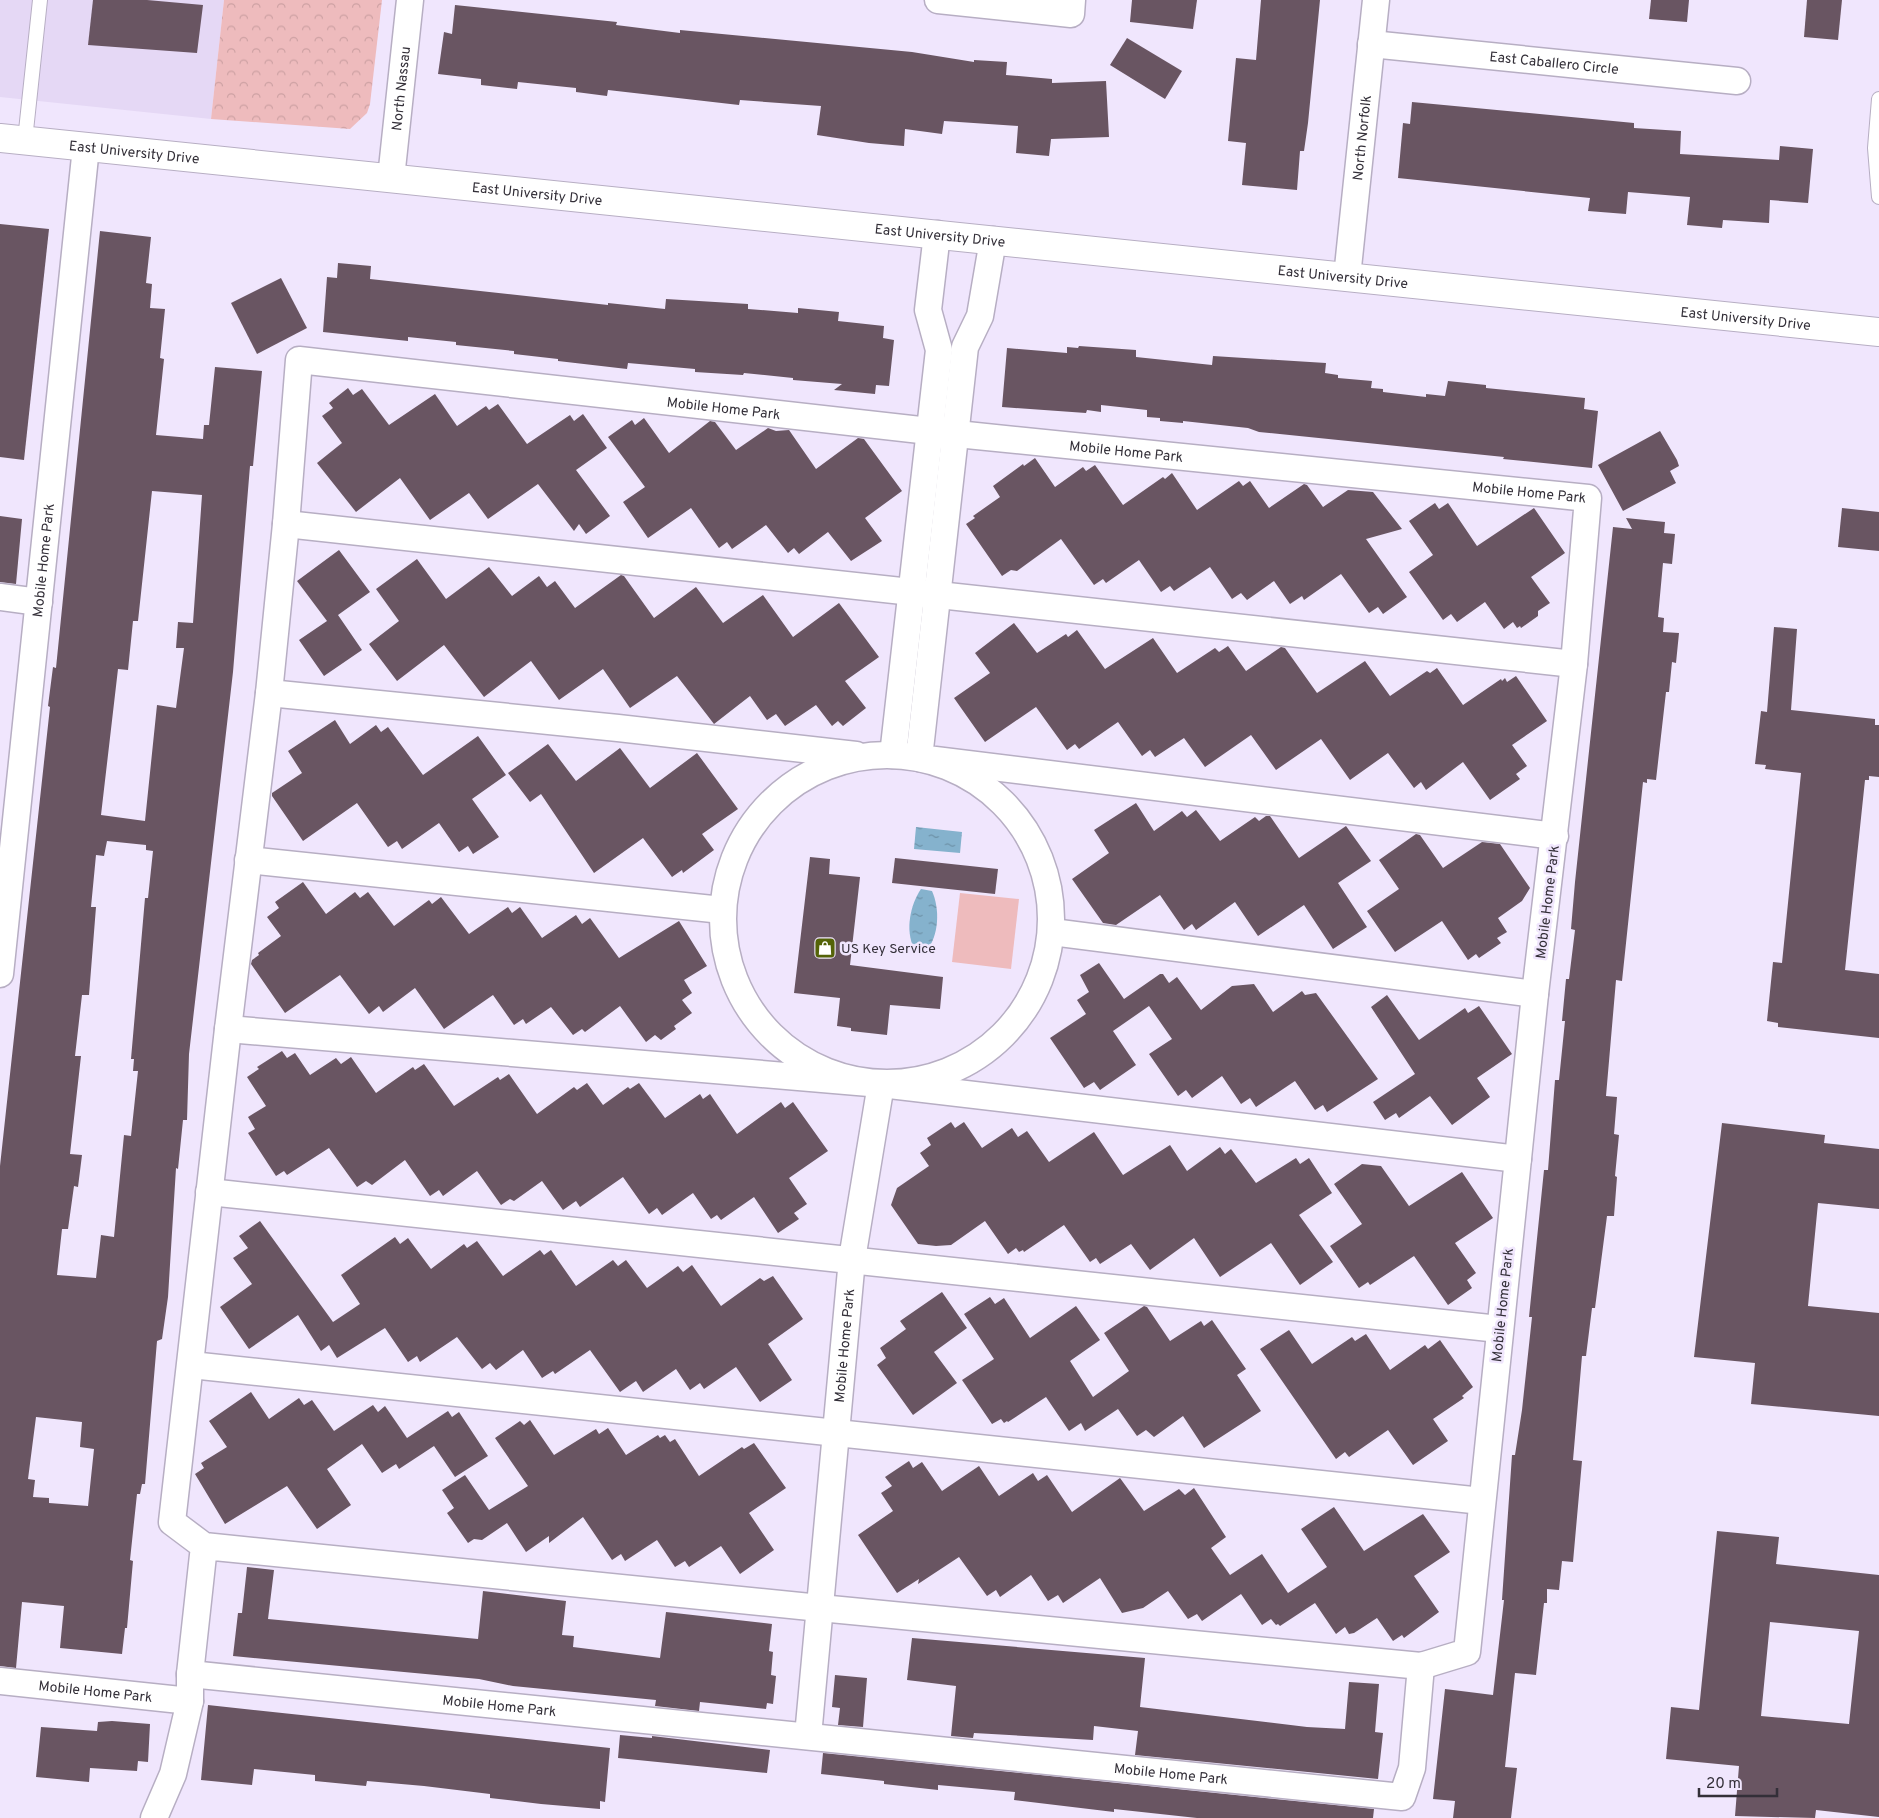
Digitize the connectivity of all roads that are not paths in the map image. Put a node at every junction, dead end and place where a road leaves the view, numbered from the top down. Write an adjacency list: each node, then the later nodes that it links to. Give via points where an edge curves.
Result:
1 (40, 0): 10 (lane)
2 (410, 0): 12 (street, North Nassau)
3 (938, 0): 5 (street)
4 (1376, 0): 6 (street, North Norfolk)
5 (1071, 7)
6 (1370, 44): 7 (street, East Caballero Circle); 16 (street, North Norfolk)
7 (1737, 81)
8 (1879, 99): 9 (lane)
9 (1878, 126): 13 (lane, via 1875,148)
10 (12, 139): 11 (main road, East University Drive)
11 (86, 147): 12 (main road, East University Drive); 24 (street, Mobile Home Park)
12 (391, 178): 14 (main road, East University Drive)
13 (1879, 197)
14 (937, 234): 15 (main road, East University Drive); 18 (street, via 928,310 939,350)
15 (993, 240): 16 (main road, East University Drive); 19 (street, via 980,316 965,348)
16 (1347, 276): 17 (main road, East University Drive)
17 (1879, 332)
18 (931, 431): 19 (street, Mobile Home Park); 20 (street, Mobile Home Park, via 299,360); 21 (street)
19 (956, 434): 22 (street); 25 (street, Mobile Home Park, via 1588,498)
20 (286, 524): 21 (street); 26 (street)
21 (912, 593): 22 (street); 27 (street)
22 (939, 596): 25 (street); 29 (street)
23 (0, 597): 24 (street)
24 (39, 602): 31 (street, Mobile Home Park)
25 (1574, 664): 30 (street, Mobile Home Park)
26 (269, 693): 28 (street); 32 (street)
27 (893, 755): 28 (street); 29 (street)
28 (867, 756): 33 (street, via 812,772 766,807 735,854)
29 (919, 758): 30 (street); 34 (street, via 964,774 1003,802 1032,840 1049,885)
30 (1555, 836): 36 (street, Mobile Home Park)
31 (7, 846): 35 (street, Mobile Home Park)
32 (248, 860): 33 (street); 37 (street)
33 (722, 910): 38 (street, via 727,962 749,1010 784,1048 830,1074)
34 (1052, 932): 36 (street); 38 (street, via 1040,981 1009,1030 977,1058 931,1078)
35 (0, 974)
36 (1535, 994): 39 (street, Mobile Home Park)
37 (228, 1029): 38 (street); 40 (street)
38 (881, 1084): 39 (street); 41 (street, Mobile Home Park)
39 (1518, 1159): 42 (street, Mobile Home Park)
40 (209, 1192): 41 (street); 43 (street)
41 (852, 1259): 42 (street); 44 (street, Mobile Home Park)
42 (1499, 1329): 45 (street, Mobile Home Park)
43 (191, 1365): 44 (street); 46 (street, via 172,1522)
44 (836, 1433): 45 (street); 47 (street, Mobile Home Park)
45 (1482, 1501): 48 (street, Mobile Home Park, via 1467,1652)
46 (204, 1546): 47 (street, Mobile Home Park); 49 (street)
47 (820, 1608): 48 (street, Mobile Home Park); 52 (street, Mobile Home Park)
48 (1421, 1666): 52 (street, Mobile Home Park, via 1412,1768 1402,1796)
49 (190, 1674): 51 (street); 52 (street, Mobile Home Park)
50 (0, 1682): 51 (street, Mobile Home Park)
51 (190, 1702): 53 (street, via 174,1774)
52 (808, 1736)
53 (154, 1818)

